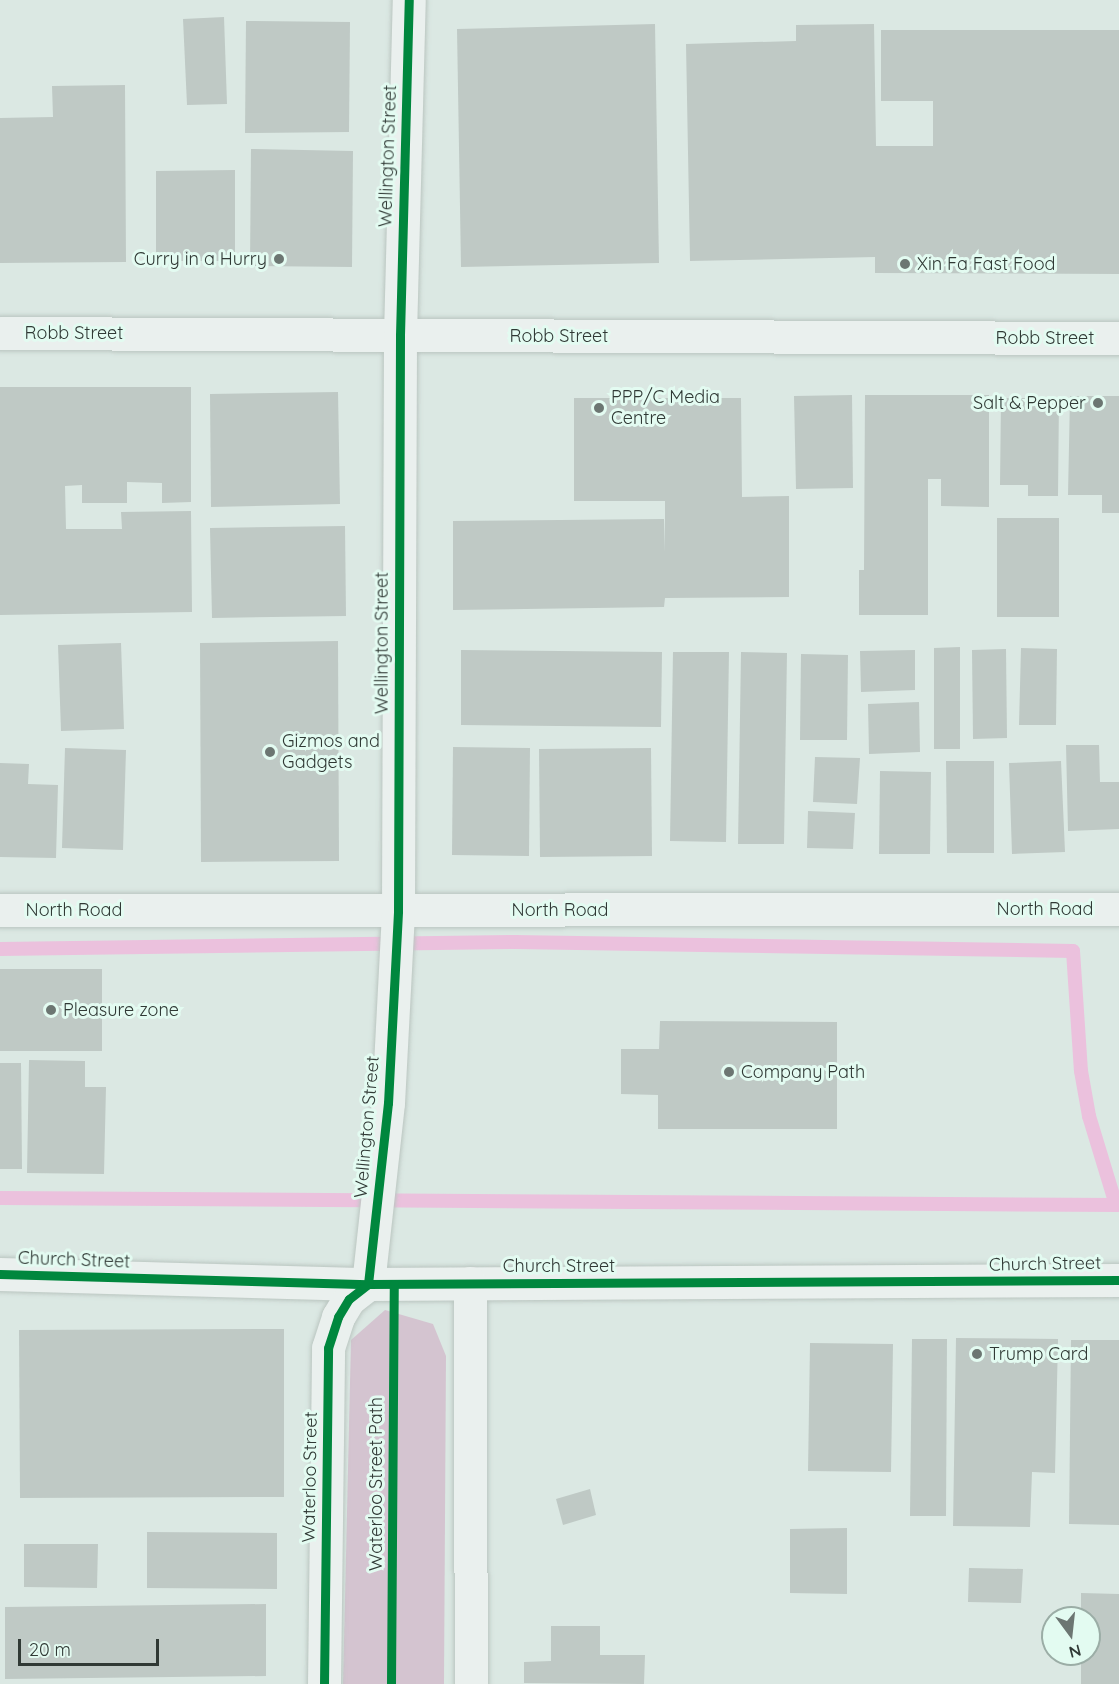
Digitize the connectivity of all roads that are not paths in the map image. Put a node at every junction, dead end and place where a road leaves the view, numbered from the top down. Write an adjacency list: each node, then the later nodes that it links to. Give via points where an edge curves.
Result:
1 (409, 0): 3 (street, Wellington Street)
2 (0, 333): 3 (street, Robb Street)
3 (400, 335): 4 (street, Robb Street); 7 (street, Wellington Street)
4 (1119, 338)
5 (1119, 909): 7 (street, North Road)
6 (0, 910): 7 (street, North Road)
7 (398, 910): 11 (street, Wellington Street, via 388,1103)
8 (0, 1274): 11 (street, Church Street)
9 (1119, 1280): 10 (street, Church Street)
10 (470, 1283): 11 (street, Church Street); 13 (street)
11 (368, 1284): 12 (street, Waterloo Street, via 349,1299 338,1317 328,1348)
12 (324, 1684)
13 (471, 1684)

